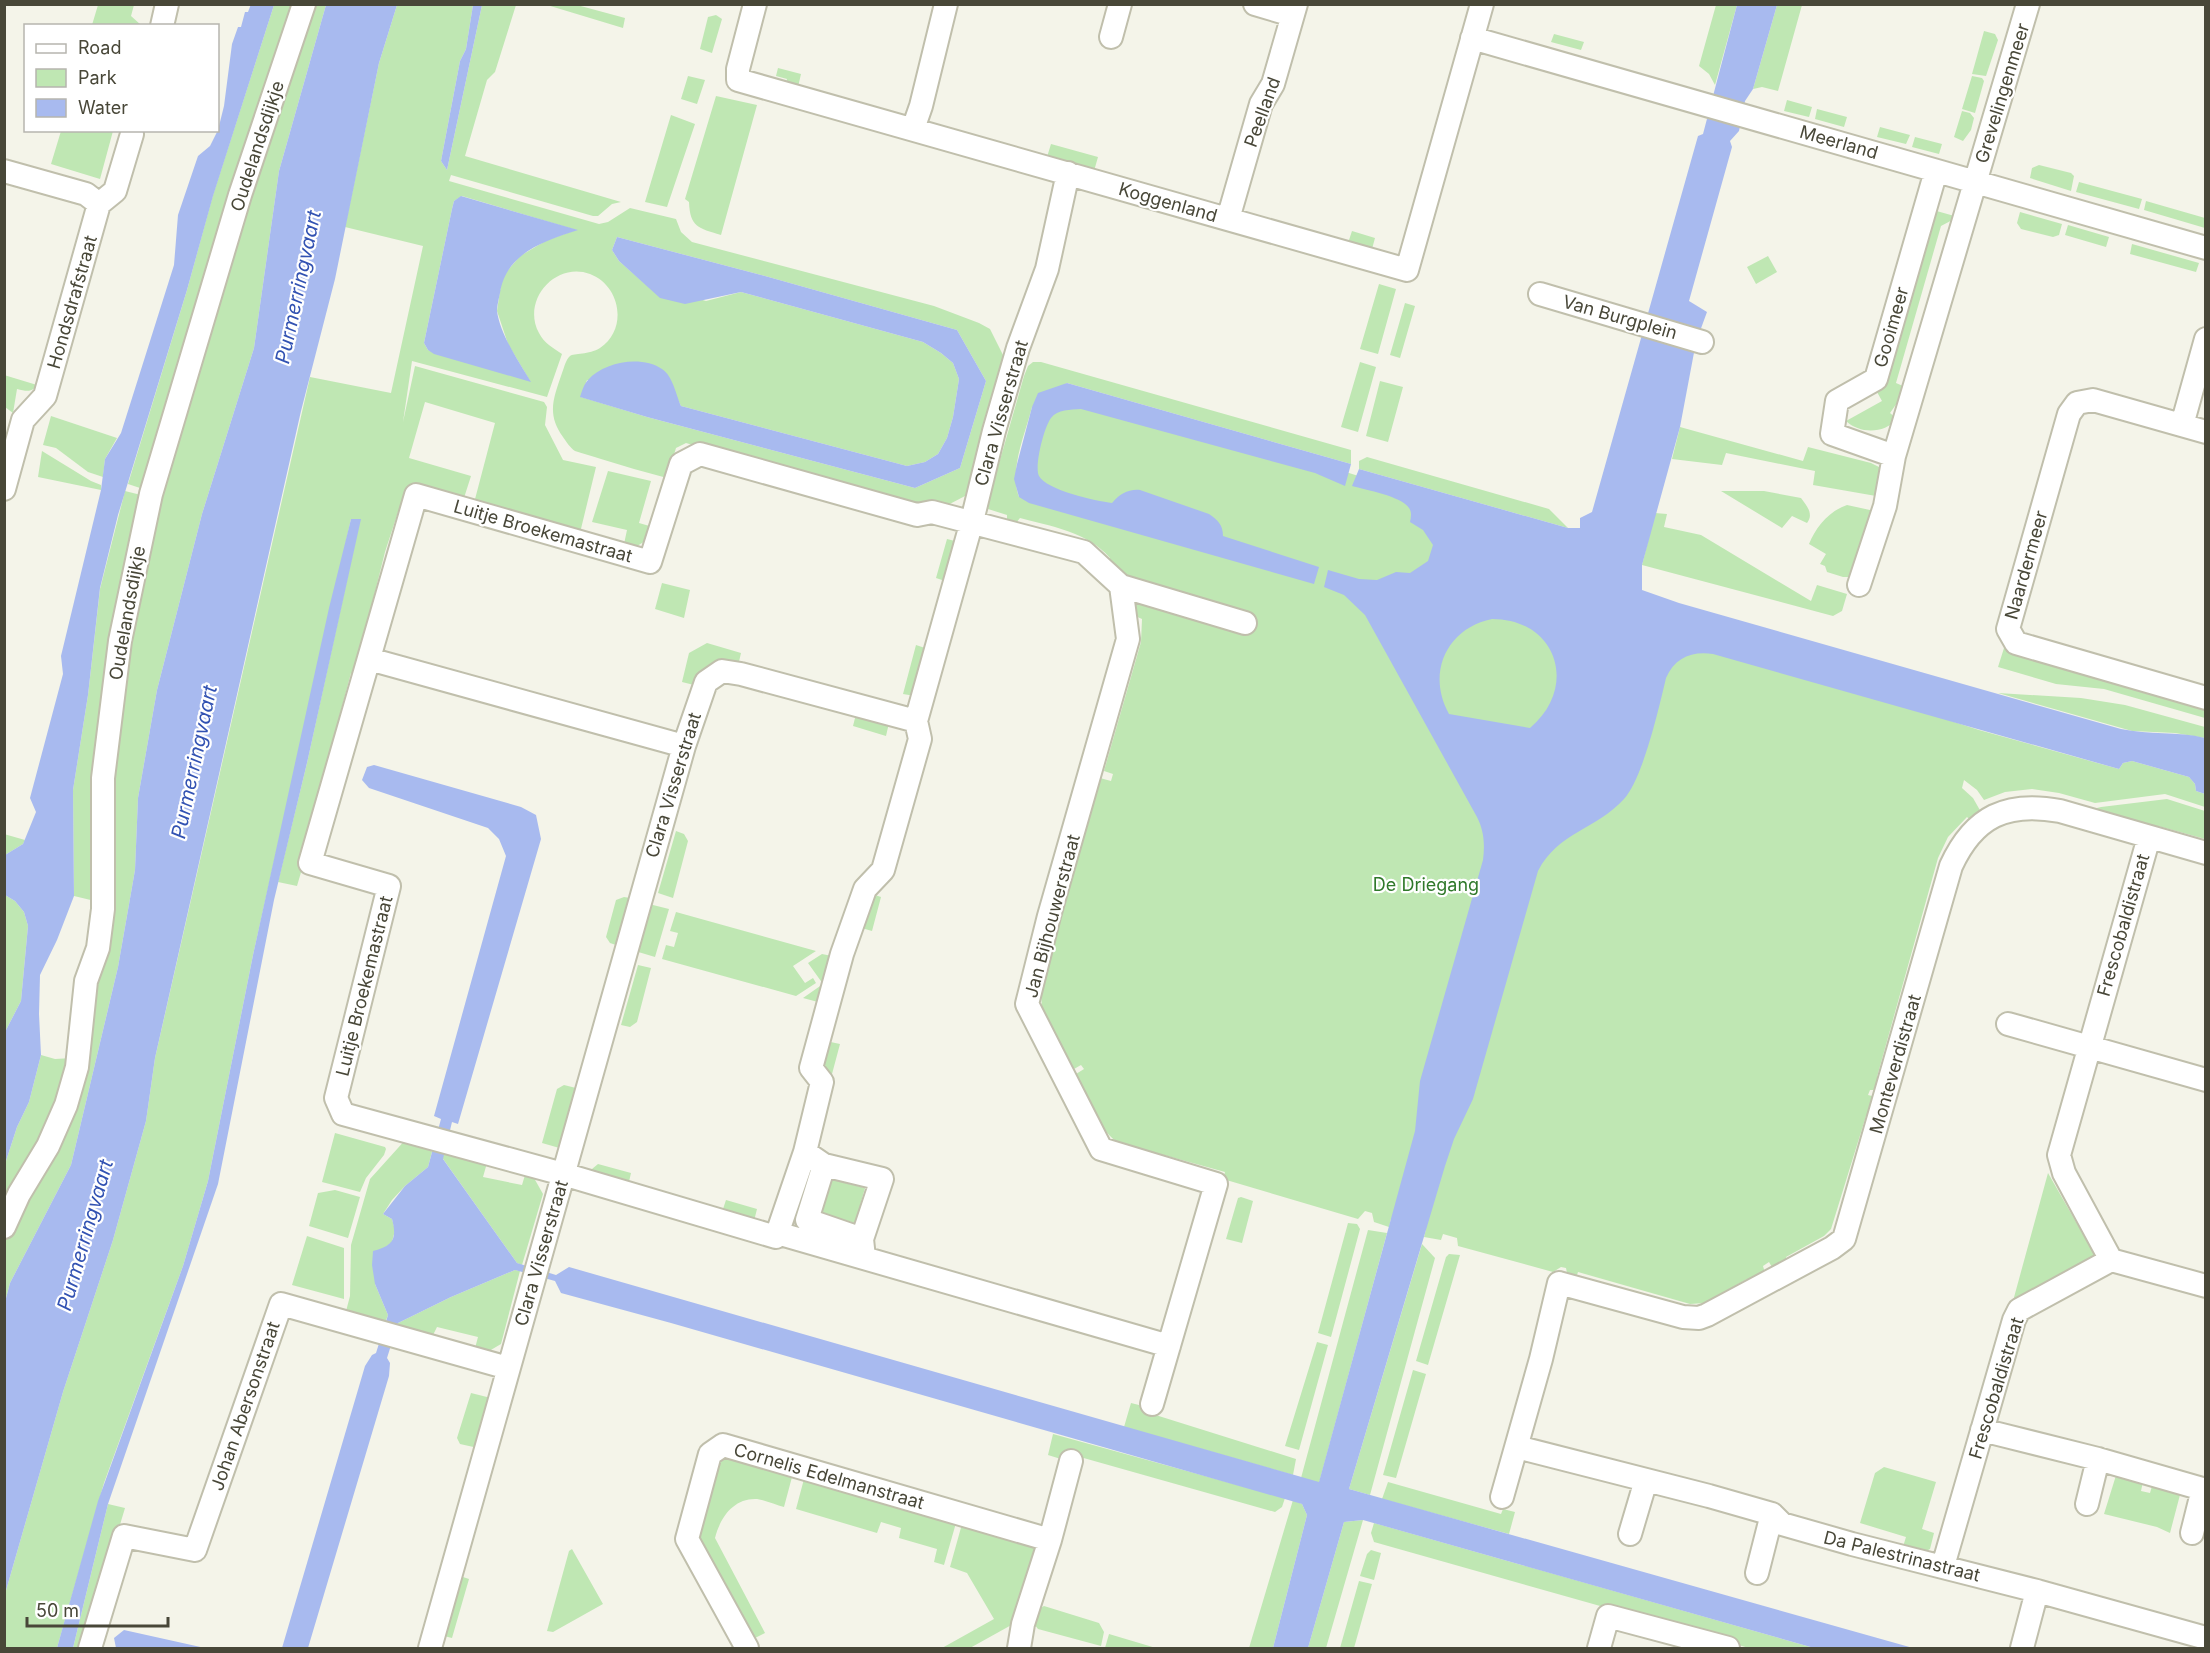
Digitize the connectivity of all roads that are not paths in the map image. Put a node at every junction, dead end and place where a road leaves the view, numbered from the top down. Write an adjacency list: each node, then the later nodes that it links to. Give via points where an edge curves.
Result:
1 (167, 4): 10 (street)
2 (304, 4): 45 (street, Oudelandsdijkje, via 240,195 151,494 120,641 103,778 103,909 98,948 86,981 77,1067 48,1146)
3 (755, 4): 13 (street, Koggenland, via 738,80)
4 (946, 4): 13 (street)
5 (1120, 4): 11 (street)
6 (1255, 4): 9 (street)
7 (1482, 4): 12 (street, Koggenland)
8 (2028, 4): 18 (street, Grevelingenmeer)
9 (1294, 10): 20 (street, Peelland, via 1273,84 1261,104)
10 (162, 24)
11 (1111, 37)
12 (1472, 38): 16 (street, Meerland); 20 (street, Koggenland, via 1407,270)
13 (913, 129): 17 (street, Koggenland)
14 (132, 134): 19 (street, via 115,191)
15 (4, 171): 19 (street, via 86,194)
16 (1936, 171): 18 (street, Meerland); 27 (street, Gooimeer, via 1876,379 1837,401 1833,423 1832,434)
17 (1068, 173): 20 (street, Koggenland); 29 (street, Clara Visserstraat, via 1047,269 1018,348)
18 (1975, 181): 21 (street, Meerland); 27 (street)
19 (99, 204): 28 (street, Hondsdrafstraat, via 45,396 23,420)
20 (1228, 219)
21 (2205, 248)
22 (1540, 294): 24 (street, Van Burgplein)
23 (2205, 339): 25 (street)
24 (1701, 341)
25 (2182, 425): 26 (street, Naardermeer); 34 (street, Naardermeer, via 2093,400 2077,403 2069,414 2008,629 2016,643)
26 (2205, 432)
27 (1894, 456): 30 (street, via 1885,506)
28 (4, 489)
29 (972, 521): 31 (street, via 1084,552); 33 (street, Luitje Broekemastraat, via 932,512 917,515 700,454 681,464 650,562 416,495); 35 (street, Clara Visserstraat)
30 (1859, 585)
31 (1121, 586): 32 (street); 50 (street, Jan Bijhouwerstraat, via 1128,639 1027,1004 1101,1149 1216,1184)
32 (1245, 623)
33 (369, 658): 36 (street); 44 (street, Luitje Broekemastraat, via 310,863 389,886 336,1098 343,1114)
34 (2205, 698)
35 (916, 721): 36 (street, Clara Visserstraat, via 722,671 706,682); 42 (street, via 920,739 883,870 865,889 842,954 811,1068 822,1082)
36 (684, 746): 44 (street, Clara Visserstraat)
37 (2149, 837): 38 (street, Monteverdistraat); 40 (street, Frescobaldistraat); 54 (street, Monteverdistraat, via 2030,807 1990,818 1966,839 1951,866 1847,1233 1839,1244 1699,1318 1559,1283)
38 (2205, 854)
39 (2008, 1024): 40 (street)
40 (2088, 1047): 41 (street); 48 (street, Frescobaldistraat, via 2060,1155 2064,1173)
41 (2205, 1080)
42 (805, 1152): 43 (street); 46 (street)
43 (824, 1165): 47 (street, via 807,1220); 47 (street, via 882,1179)
44 (563, 1174): 46 (street); 51 (street, Clara Visserstraat)
45 (4, 1227)
46 (776, 1235): 47 (street)
47 (863, 1248): 50 (street)
48 (2111, 1260): 49 (street); 53 (street, Frescobaldistraat, via 2024,1306 2016,1314)
49 (2205, 1286)
50 (1169, 1346): 52 (street, Jan Bijhouwerstraat)
51 (508, 1368): 69 (street, Johan Abersonstraat, via 281,1304 195,1550 124,1536); 70 (street, Clara Visserstraat)
52 (1152, 1404)
53 (1982, 1430): 55 (street); 65 (street, Frescobaldistraat)
54 (1517, 1447): 57 (street, Da Palestrinastraat); 59 (street)
55 (2098, 1459): 58 (street); 60 (street)
56 (1071, 1461): 64 (street)
57 (1646, 1480): 61 (street, Da Palestrinastraat); 63 (street)
58 (2204, 1489): 62 (street)
59 (1502, 1497)
60 (2087, 1504)
61 (1772, 1514): 65 (street, Da Palestrinastraat, via 1782,1524); 66 (street)
62 (2192, 1533)
63 (1630, 1534)
64 (1050, 1540): 71 (street, Cornelis Edelmanstraat, via 723,1445 710,1454 687,1539); 72 (street)
65 (1943, 1566): 67 (street, Da Palestrinastraat)
66 (1757, 1573)
67 (2037, 1591): 68 (street, Da Palestrinastraat); 75 (street)
68 (2205, 1638)
69 (90, 1648)
70 (430, 1648)
71 (747, 1648)
72 (1019, 1648)
73 (1599, 1648): 74 (street, via 1608,1616)
74 (1728, 1648)
75 (2022, 1648)

